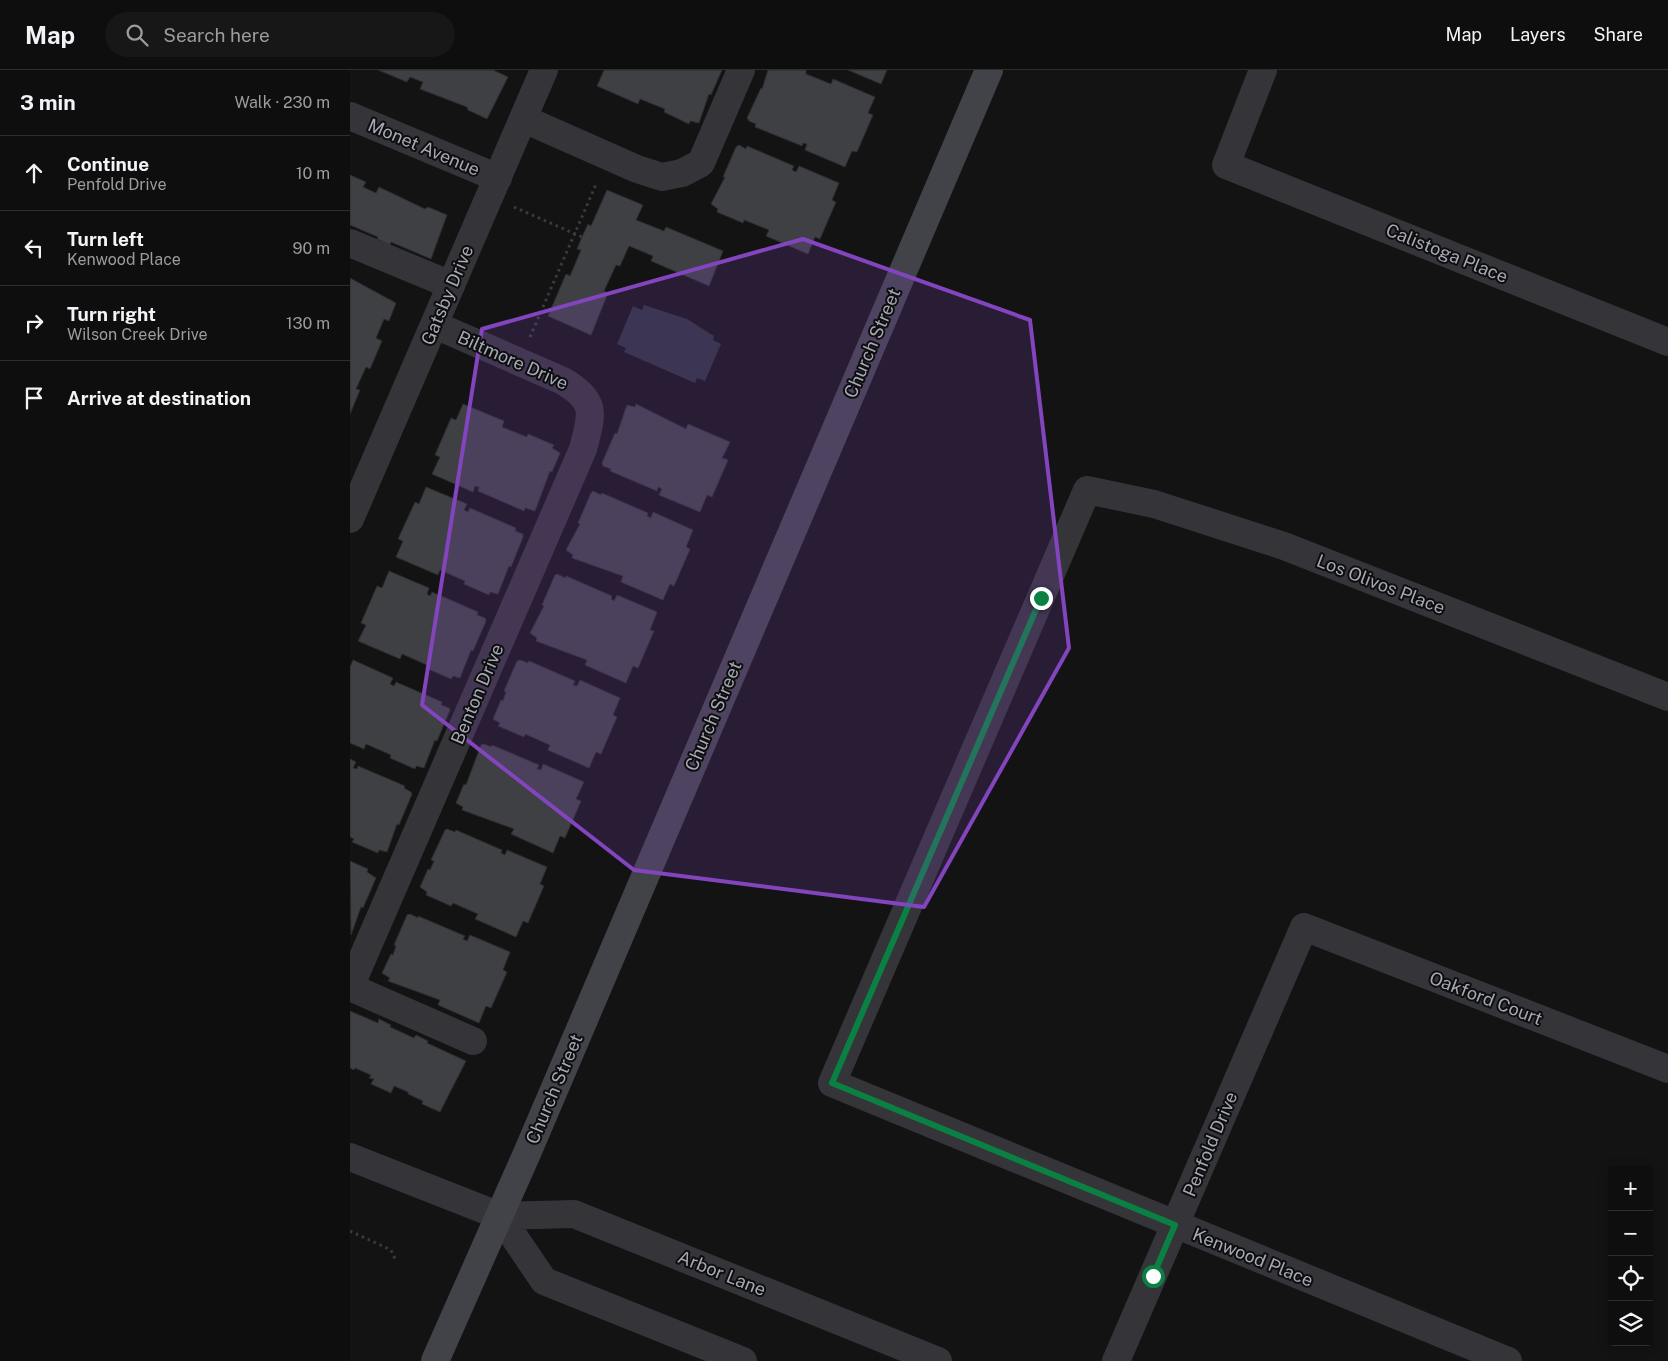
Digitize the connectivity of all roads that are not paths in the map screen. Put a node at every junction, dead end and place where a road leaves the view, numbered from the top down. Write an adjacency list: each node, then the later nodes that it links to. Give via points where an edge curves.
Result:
1 (741, 70): 6 (street, via 701,162 682,173 662,177)
2 (989, 70): 21 (main road, Church Street)
3 (1263, 70): 11 (street, Calistoga Place, via 1226,165)
4 (540, 71): 6 (street, Gatsby Drive)
5 (350, 116): 7 (street, Monet Avenue)
6 (524, 119): 7 (street, Gatsby Drive)
7 (494, 187): 9 (street, Gatsby Drive)
8 (350, 243): 9 (street)
9 (451, 285): 10 (street, Gatsby Drive)
10 (435, 324): 12 (street, Biltmore Drive, via 563,381); 13 (street, Gatsby Drive)
11 (1668, 342)
12 (588, 399): 16 (street, Benton Drive, via 591,420 583,449)
13 (350, 519)
14 (1668, 697): 19 (street, Los Olivos Place, via 1284,546 1154,504 1087,490)
15 (1304, 927): 18 (street, Oakford Court); 22 (street, Penfold Drive)
16 (350, 986): 17 (street)
17 (473, 1042)
18 (1668, 1069)
19 (832, 1083): 22 (street, Kenwood Place)
20 (350, 1157): 21 (street, Arbor Lane)
21 (500, 1216): 23 (main road, Church Street); 24 (street, via 544,1281); 25 (street, Arbor Lane, via 574,1214)
22 (1175, 1225): 26 (street, Penfold Drive); 27 (street, Kenwood Place)
23 (435, 1361)
24 (743, 1361)
25 (938, 1361)
26 (1116, 1361)
27 (1508, 1361)

